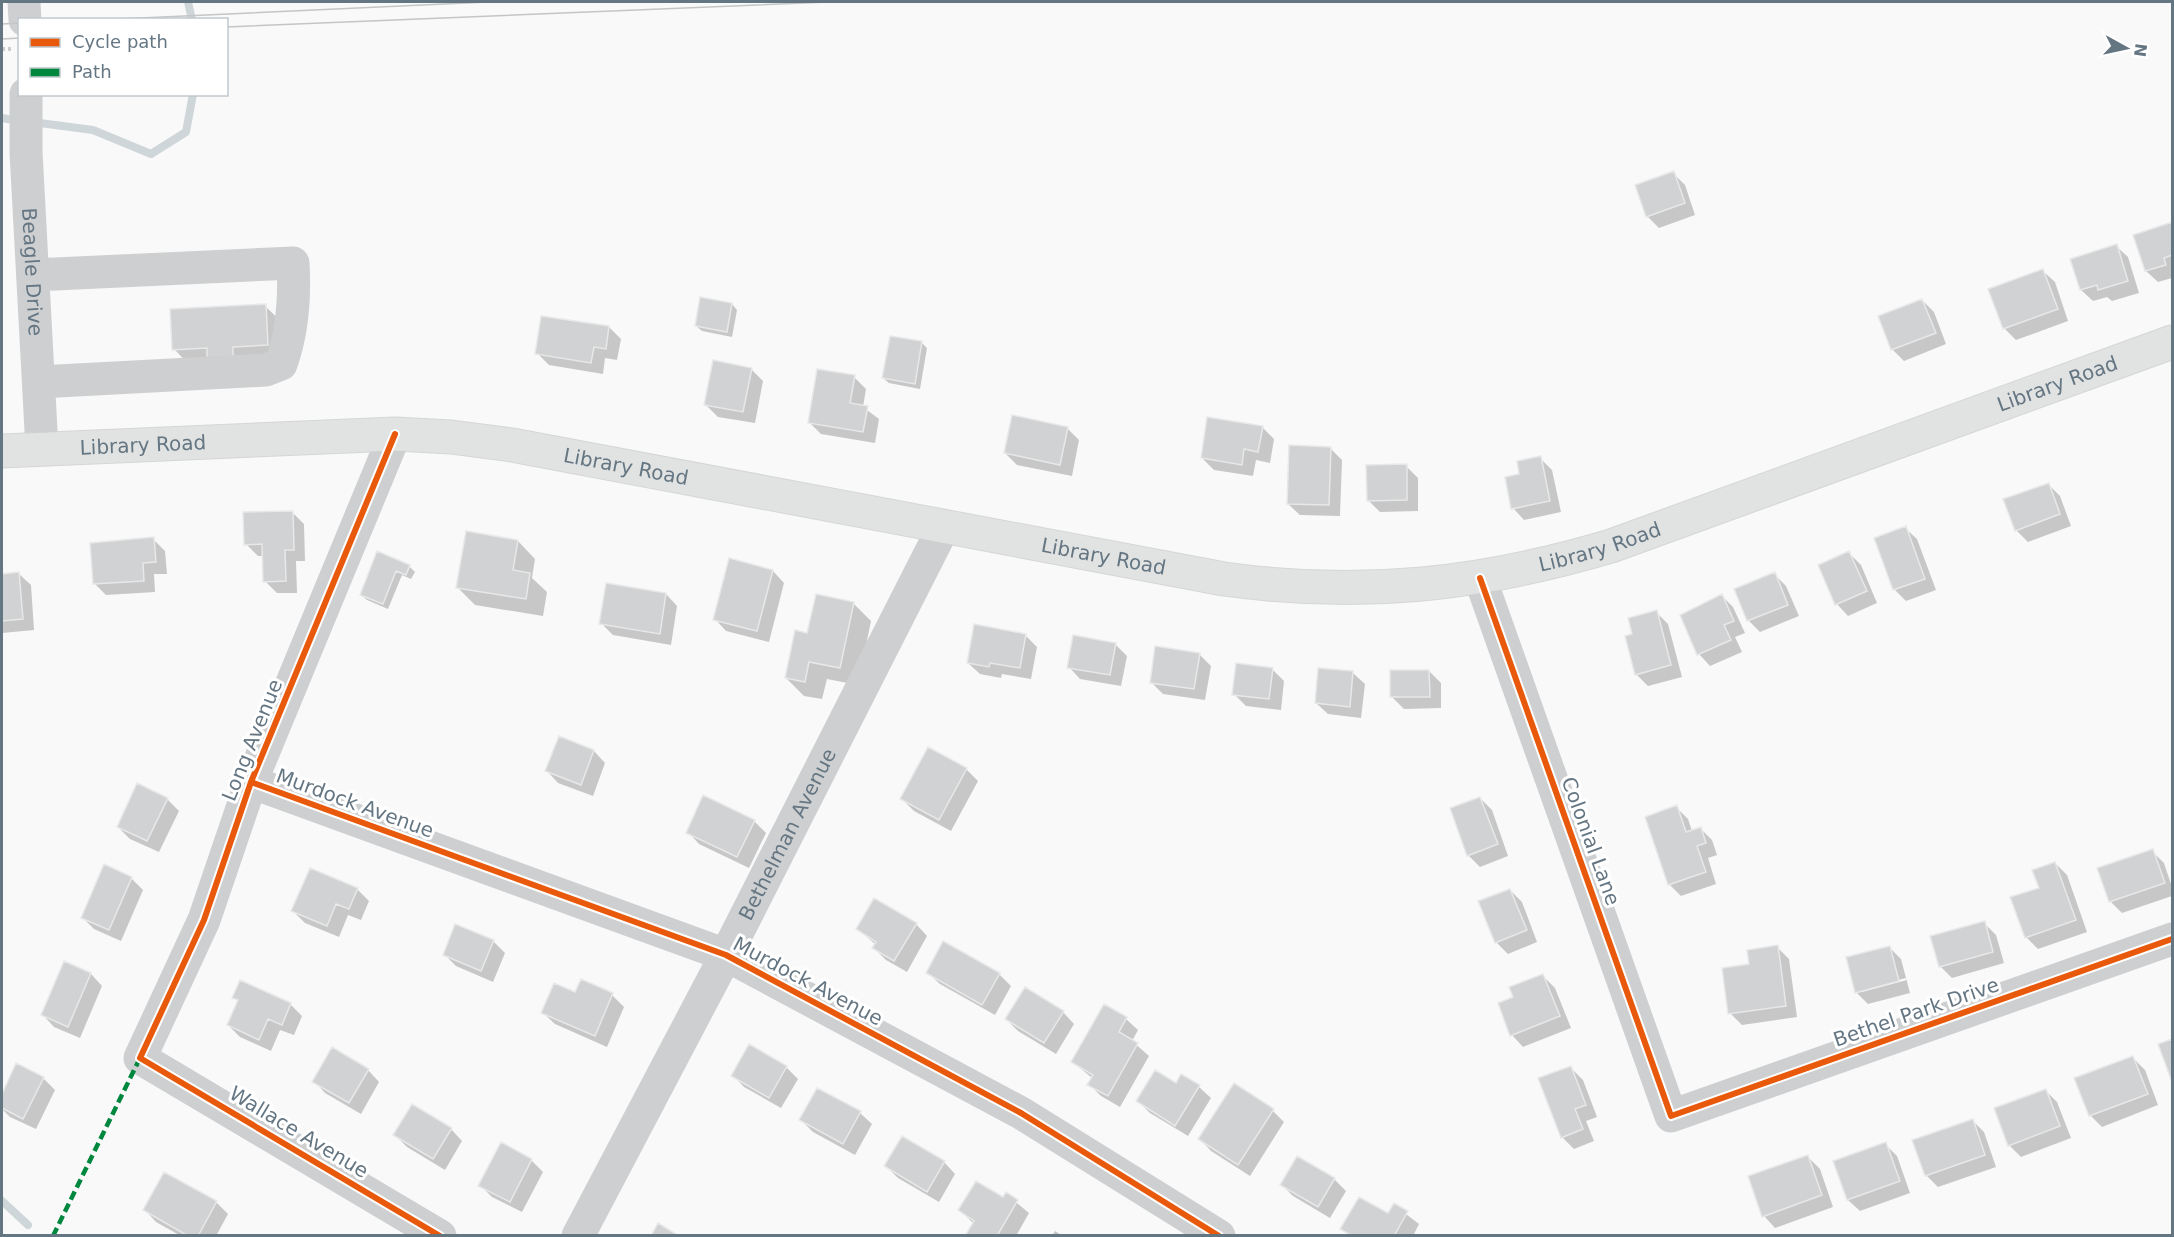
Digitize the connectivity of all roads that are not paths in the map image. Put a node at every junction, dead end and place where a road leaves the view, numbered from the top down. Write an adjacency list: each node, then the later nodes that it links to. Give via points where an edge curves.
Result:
1 (24, 2): 2 (street)
2 (25, 18)
3 (26, 100): 4 (street, Beagle Drive)
4 (18, 171): 5 (street, Beagle Drive)
5 (33, 275): 7 (street, Beagle Drive); 7 (street, via 293,263 295,298 281,364 266,370)
6 (2172, 342): 12 (main road, Library Road, via 1611,546 1545,566)
7 (39, 382): 9 (street, Beagle Drive)
8 (395, 434): 9 (main road, Library Road); 11 (main road, Library Road, via 512,445); 13 (street, Long Avenue)
9 (42, 449): 10 (main road, Library Road)
10 (2, 451)
11 (944, 526): 12 (main road, Library Road, via 1283,587 1346,589); 15 (street, Bethelman Avenue)
12 (1480, 578): 17 (street, Colonial Lane)
13 (251, 782): 15 (street, Murdock Avenue); 16 (street, Long Avenue, via 204,920)
14 (2172, 939): 17 (street, Bethel Park Drive)
15 (726, 955): 19 (street, Bethelman Avenue); 20 (street, Murdock Avenue, via 1021,1113)
16 (141, 1058): 18 (street, Wallace Avenue)
17 (1671, 1116)
18 (441, 1236)
19 (578, 1236)
20 (1219, 1236)

